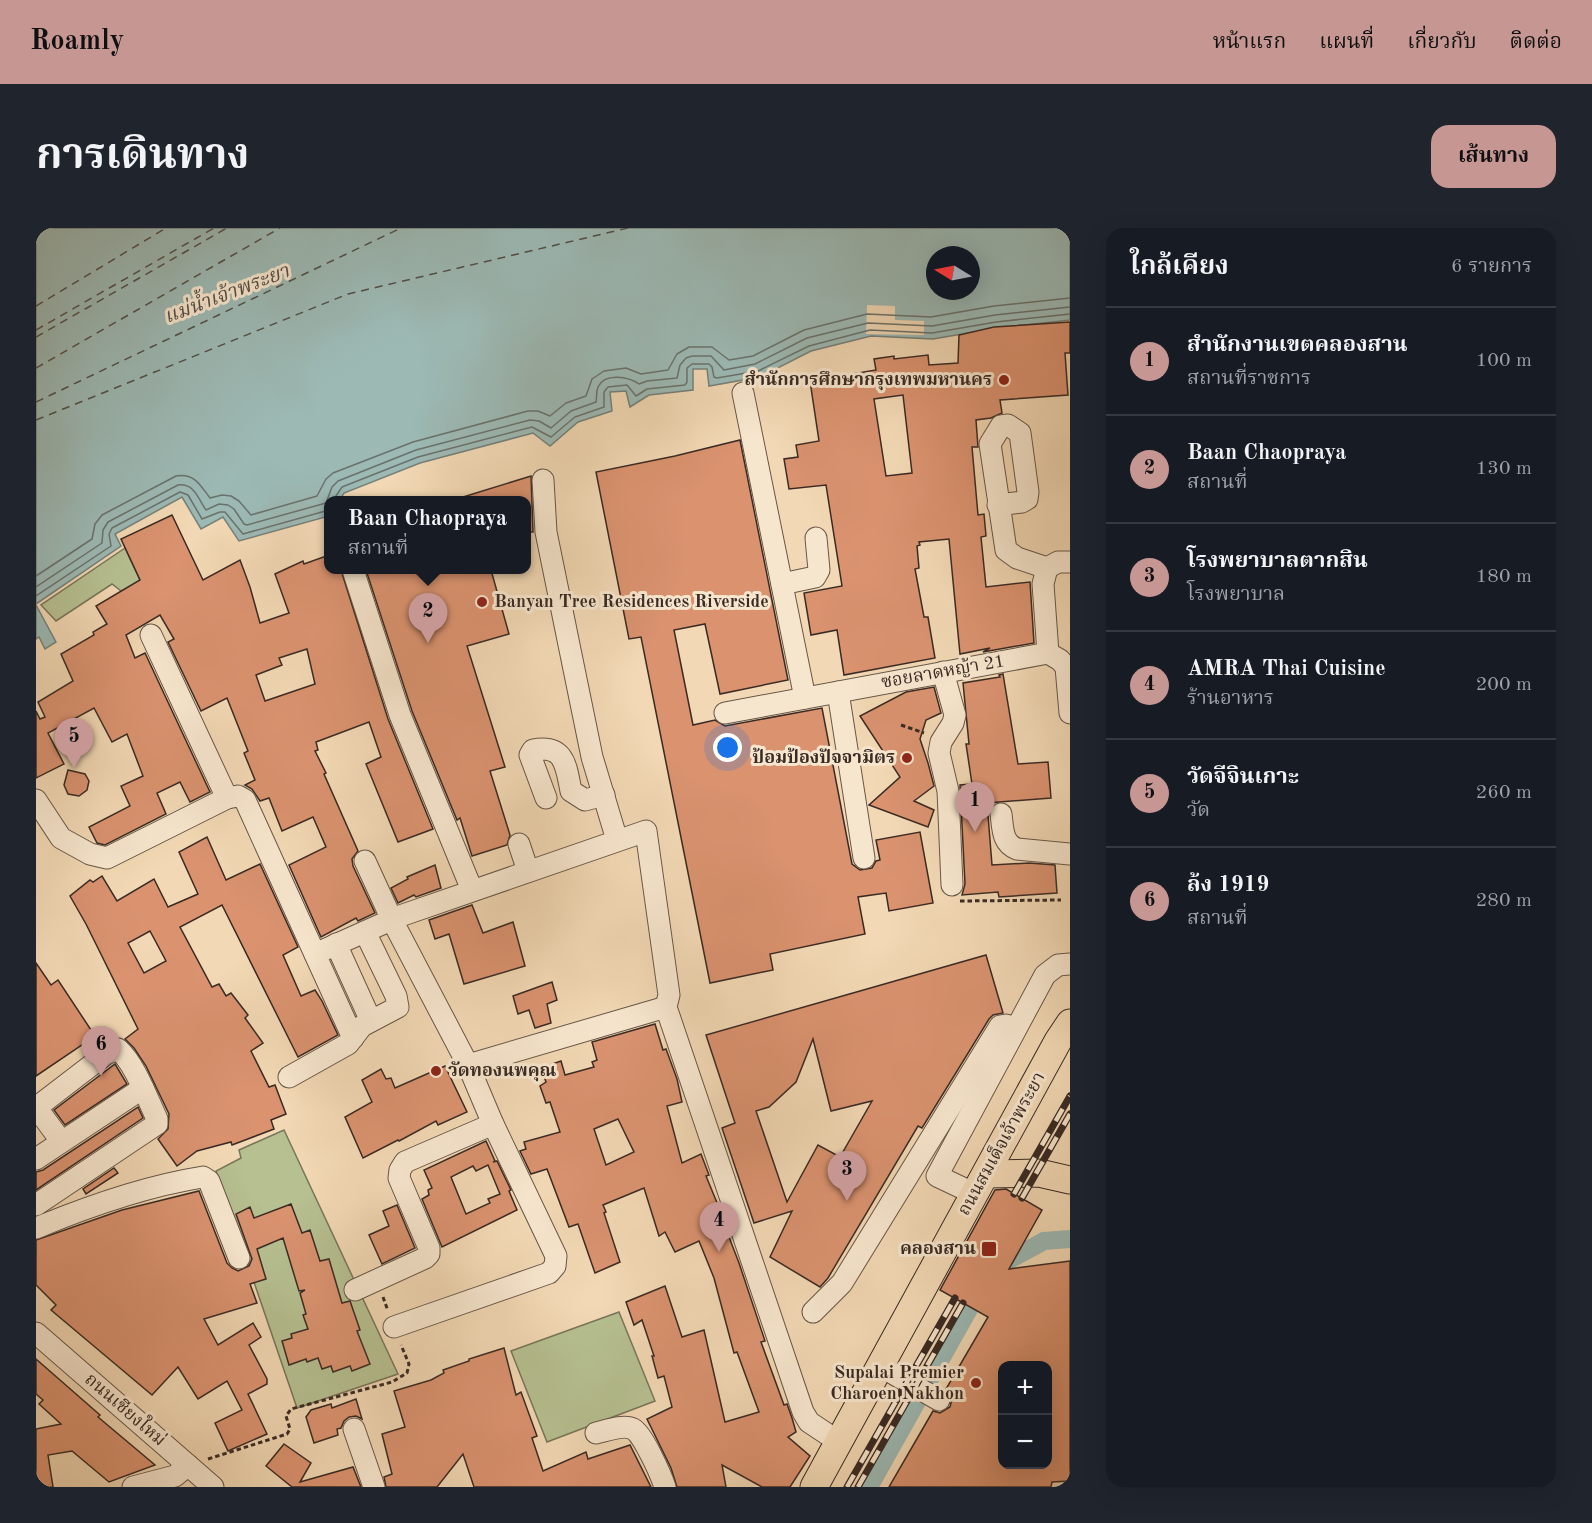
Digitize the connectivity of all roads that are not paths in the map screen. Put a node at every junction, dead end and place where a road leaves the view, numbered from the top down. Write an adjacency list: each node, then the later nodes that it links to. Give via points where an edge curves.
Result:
1 (743, 393): 8 (street)
2 (543, 480): 16 (street, via 546,532 592,757)
3 (998, 505): 6 (street, via 1006,550)
4 (816, 537): 8 (street, via 816,577)
5 (1070, 562): 6 (street, via 1058,562)
6 (1047, 568): 10 (street, via 1043,584)
7 (354, 574): 27 (street, via 400,714)
8 (782, 584): 13 (street)
9 (151, 635): 17 (street)
10 (1048, 653): 11 (street, ซอยลาดหญ้า 21); 15 (street, via 1066,667)
11 (943, 672): 12 (street, ซอยลาดหญ้า 21); 28 (street, via 955,715 939,753 948,791)
12 (838, 692): 13 (street, ซอยลาดหญ้า 21); 24 (street)
13 (805, 698): 14 (street, ซอยลาดหญ้า 21)
14 (725, 713)
15 (1070, 713)
16 (604, 795): 18 (street, via 585,800 571,792 563,760 547,748 533,750 530,755); 21 (street)
17 (227, 798): 19 (street, via 107,858 90,854 61,838); 32 (street, via 238,796 245,800)
18 (546, 798)
19 (36, 800)
20 (1001, 814): 23 (street, via 1009,846)
21 (617, 840): 26 (street); 34 (street, via 646,831 669,995)
22 (519, 844): 26 (street)
23 (1070, 854)
24 (864, 858)
25 (365, 861): 29 (street)
26 (528, 871): 27 (street)
27 (472, 890): 29 (street)
28 (955, 893)
29 (392, 920): 30 (street); 39 (street)
30 (364, 932): 31 (street); 35 (street, via 398,1002 396,1009)
31 (336, 944): 32 (street); 35 (street)
32 (315, 954): 38 (street)
33 (1070, 964): 37 (street, via 1058,965 1045,975)
34 (666, 1006): 39 (street); 58 (street, via 803,1412 809,1422)
35 (371, 1021): 38 (street)
36 (1070, 1023): 46 (main road, ถนนสมเด็จเจ้าพระยา)
37 (1016, 1028): 46 (street, via 937,1176); 51 (street, via 1000,1026 842,1283)
38 (352, 1038): 40 (street)
39 (468, 1065): 42 (street)
40 (289, 1077)
41 (143, 1088): 43 (street); 43 (street, via 118,1049 106,1054 42,1104 39,1111); 47 (street, via 157,1124)
42 (494, 1124): 50 (street, via 405,1162 399,1178 429,1254); 52 (street, via 556,1256 555,1266 549,1272)
43 (62, 1141): 44 (street)
44 (36, 1159)
45 (1070, 1180): 46 (main road, via 1039,1173)
46 (980, 1184): 54 (main road, ถนนสมเด็จเจ้าพระยา)
47 (36, 1205)
48 (36, 1228): 49 (street, via 137,1193 203,1178 209,1181)
49 (239, 1258)
50 (361, 1288)
51 (813, 1312)
52 (394, 1328)
53 (36, 1333): 59 (street, ถนนเชียงใหม่)
54 (880, 1366): 55 (street); 58 (main road, ถนนสมเด็จเจ้าพระยา)
55 (939, 1400)
56 (354, 1429): 62 (street)
57 (596, 1433): 63 (street, via 633,1428)
58 (839, 1442): 64 (main road, ถนนสมเด็จเจ้าพระยา)
59 (188, 1465): 60 (street, via 175,1476); 61 (street, ถนนเชียงใหม่)
60 (134, 1487)
61 (213, 1487)
62 (374, 1487)
63 (665, 1487)
64 (814, 1487)

